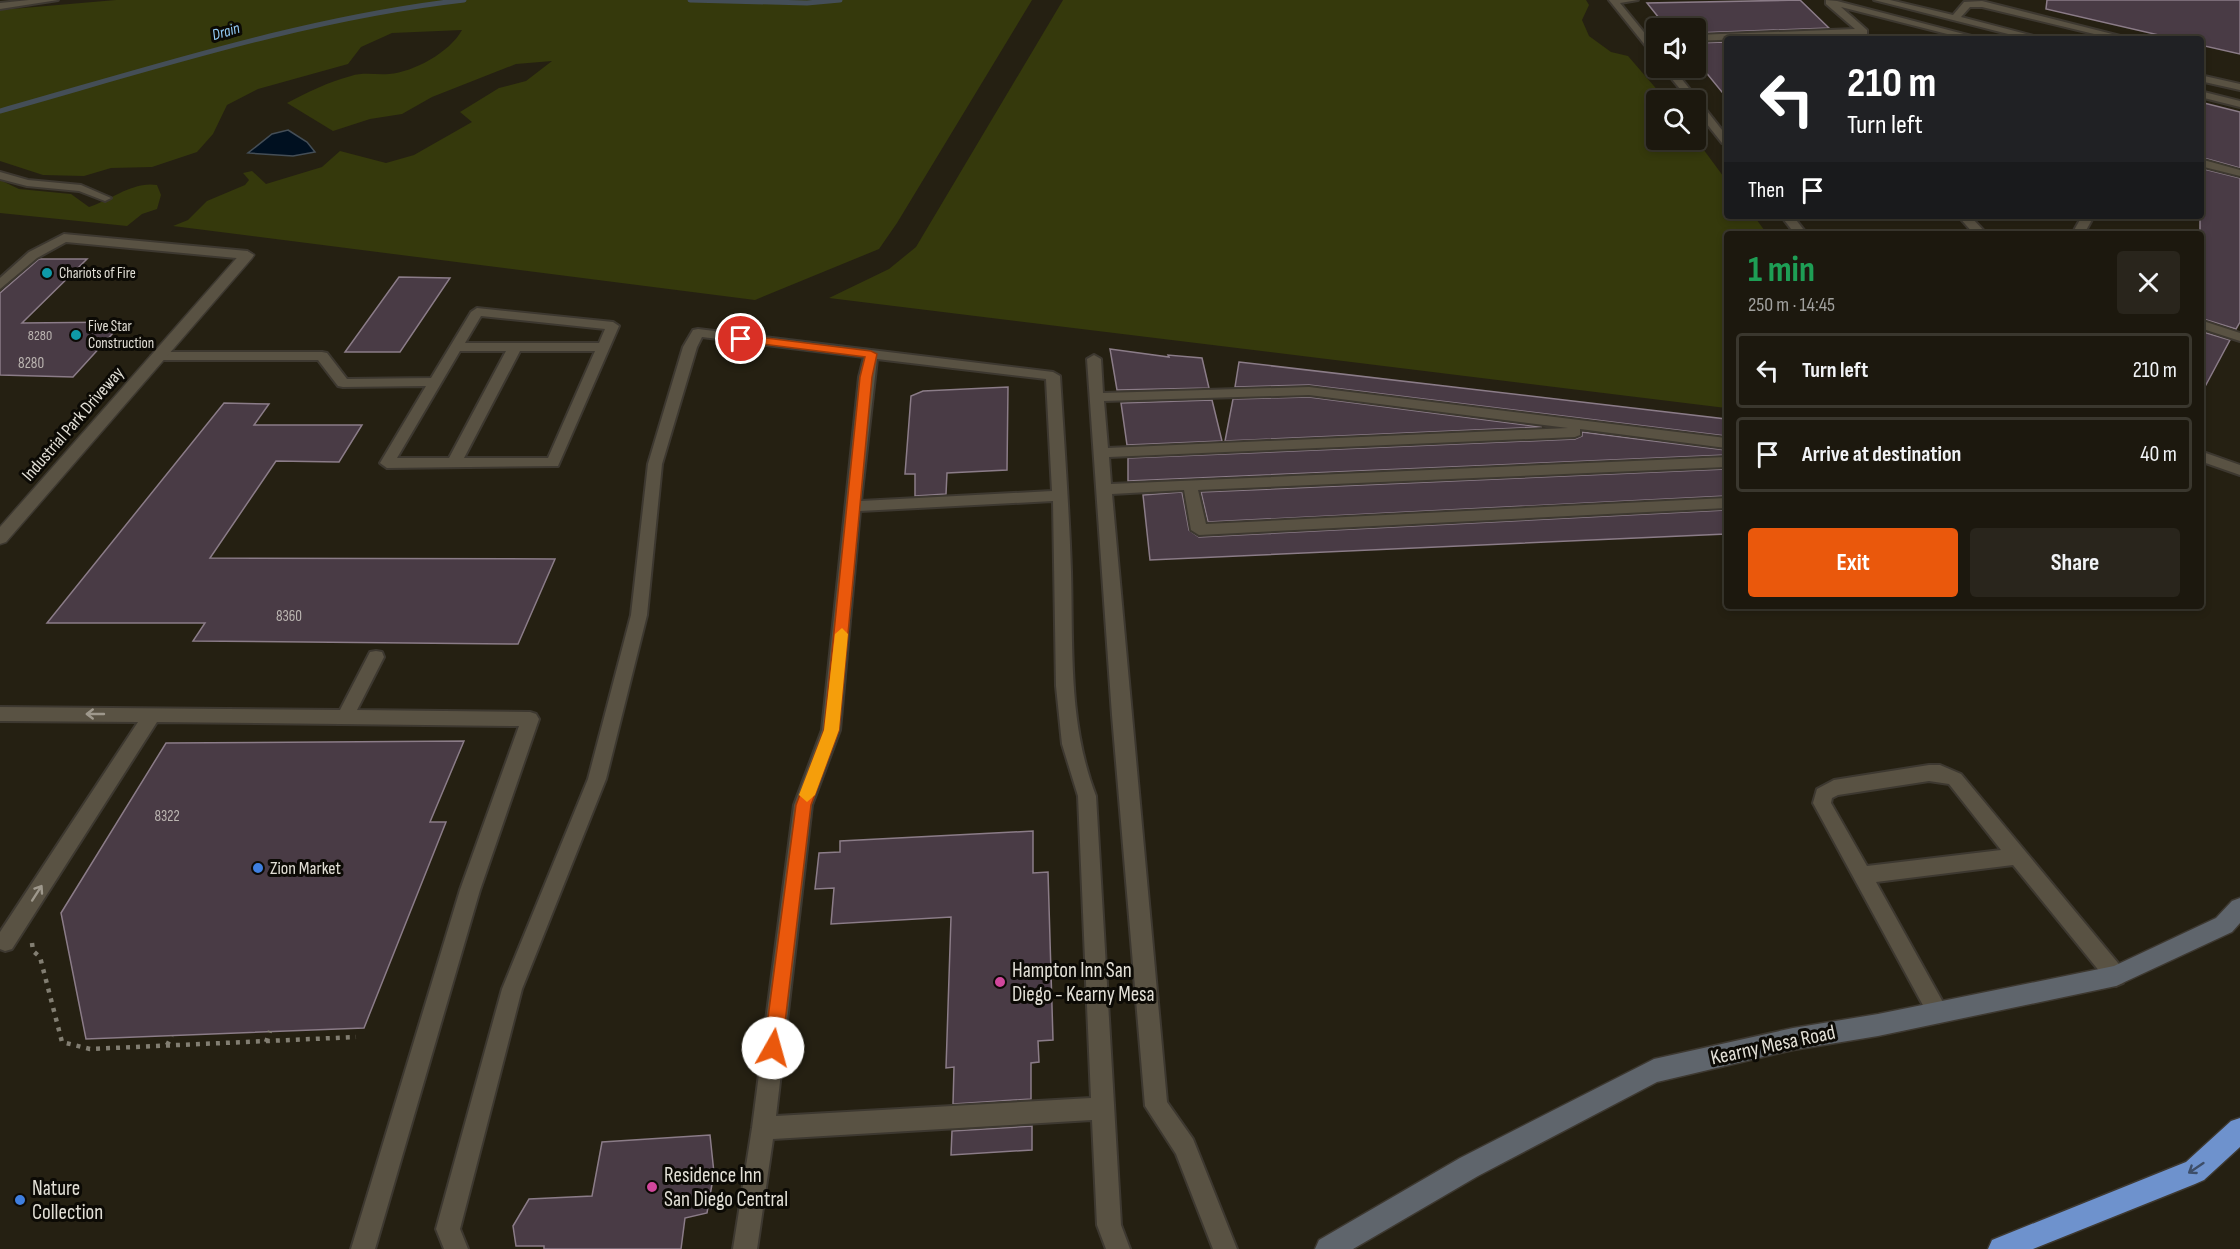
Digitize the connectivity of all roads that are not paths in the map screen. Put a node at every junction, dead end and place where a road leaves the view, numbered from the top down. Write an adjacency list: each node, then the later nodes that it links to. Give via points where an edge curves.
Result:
1 (53, 0): 6 (lane)
2 (1633, 0): 4 (lane)
3 (1879, 0): 8 (lane)
4 (1613, 1): 9 (lane)
5 (1825, 1): 7 (lane); 10 (lane)
6 (0, 6)
7 (1888, 17): 10 (lane); 12 (lane)
8 (1955, 18): 13 (lane); 14 (lane, via 1967,4 1982,4)
9 (1646, 34)
10 (1861, 35): 11 (lane)
11 (1810, 36)
12 (1966, 36)
13 (2028, 36)
14 (2115, 36)
15 (1706, 38): 16 (lane)
16 (1724, 38)
17 (1676, 78): 20 (lane)
18 (2204, 79): 19 (lane)
19 (2240, 87)
20 (1686, 90)
21 (2204, 95): 22 (lane)
22 (2240, 104)
23 (1706, 115): 24 (lane)
24 (1724, 138)
25 (2204, 163): 26 (lane)
26 (2240, 173)
27 (0, 175): 28 (lane, via 33,184 81,188)
28 (105, 198)
29 (1789, 219): 31 (lane)
30 (1967, 219): 32 (lane)
31 (1799, 231)
32 (1978, 231)
33 (247, 255): 34 (lane, via 64,238 33,255); 41 (street, Industrial Park Driveway)
34 (0, 285)
35 (2204, 325): 36 (lane)
36 (2240, 337)
37 (456, 347): 38 (lane); 39 (lane, via 477,312 613,326); 43 (lane)
38 (515, 347): 39 (lane); 50 (lane)
39 (604, 347): 50 (lane, via 553,463)
40 (871, 354): 54 (lane, via 1053,376); 56 (lane); 72 (lane, via 698,333 690,347 655,464 639,615 600,768 512,989 448,1229)
41 (158, 356): 43 (lane, via 322,356 342,382); 57 (street, Industrial Park Driveway)
42 (1094, 359): 44 (lane)
43 (435, 382): 50 (lane, via 387,463)
44 (1098, 397): 45 (lane, via 1309,391); 47 (lane)
45 (1621, 430): 46 (lane); 47 (lane)
46 (1724, 443)
47 (1102, 453): 53 (lane)
48 (2204, 457): 51 (lane)
49 (1724, 462): 52 (lane)
50 (454, 463)
51 (2240, 470)
52 (1190, 485): 53 (lane); 55 (lane, via 1199,530)
53 (1105, 489): 75 (lane, via 1156,1106 1185,1147)
54 (1060, 496): 56 (lane); 68 (lane, via 1067,719 1076,773 1087,796)
55 (1724, 503)
56 (855, 506): 69 (lane, via 831,730 803,805)
57 (0, 537)
58 (376, 657): 61 (lane)
59 (0, 714): 60 (lane, one-way to 59)
60 (153, 714): 61 (lane); 65 (lane, one-way to 60)
61 (345, 717): 71 (lane, via 530,718 470,890)
62 (2017, 855): 63 (lane); 63 (lane, via 1963,785 1940,773 1929,773 1834,788 1824,794 1822,803); 66 (lane)
63 (1862, 875): 67 (lane)
64 (2240, 908): 66 (street, Kearny Mesa Road, via 2224,925)
65 (5, 942)
66 (2116, 976): 67 (street, Kearny Mesa Road)
67 (1938, 1012): 76 (street, Kearny Mesa Road, via 1793,1039 1654,1071 1469,1167)
68 (1104, 1108): 69 (lane); 74 (lane, via 1109,1225)
69 (763, 1128): 73 (lane)
70 (2240, 1130): 77 (highway, one-way to 77, via 2195,1171)
71 (363, 1249)
72 (456, 1249)
73 (745, 1249)
74 (1118, 1249)
75 (1225, 1249)
76 (1328, 1249)
77 (2001, 1249)

